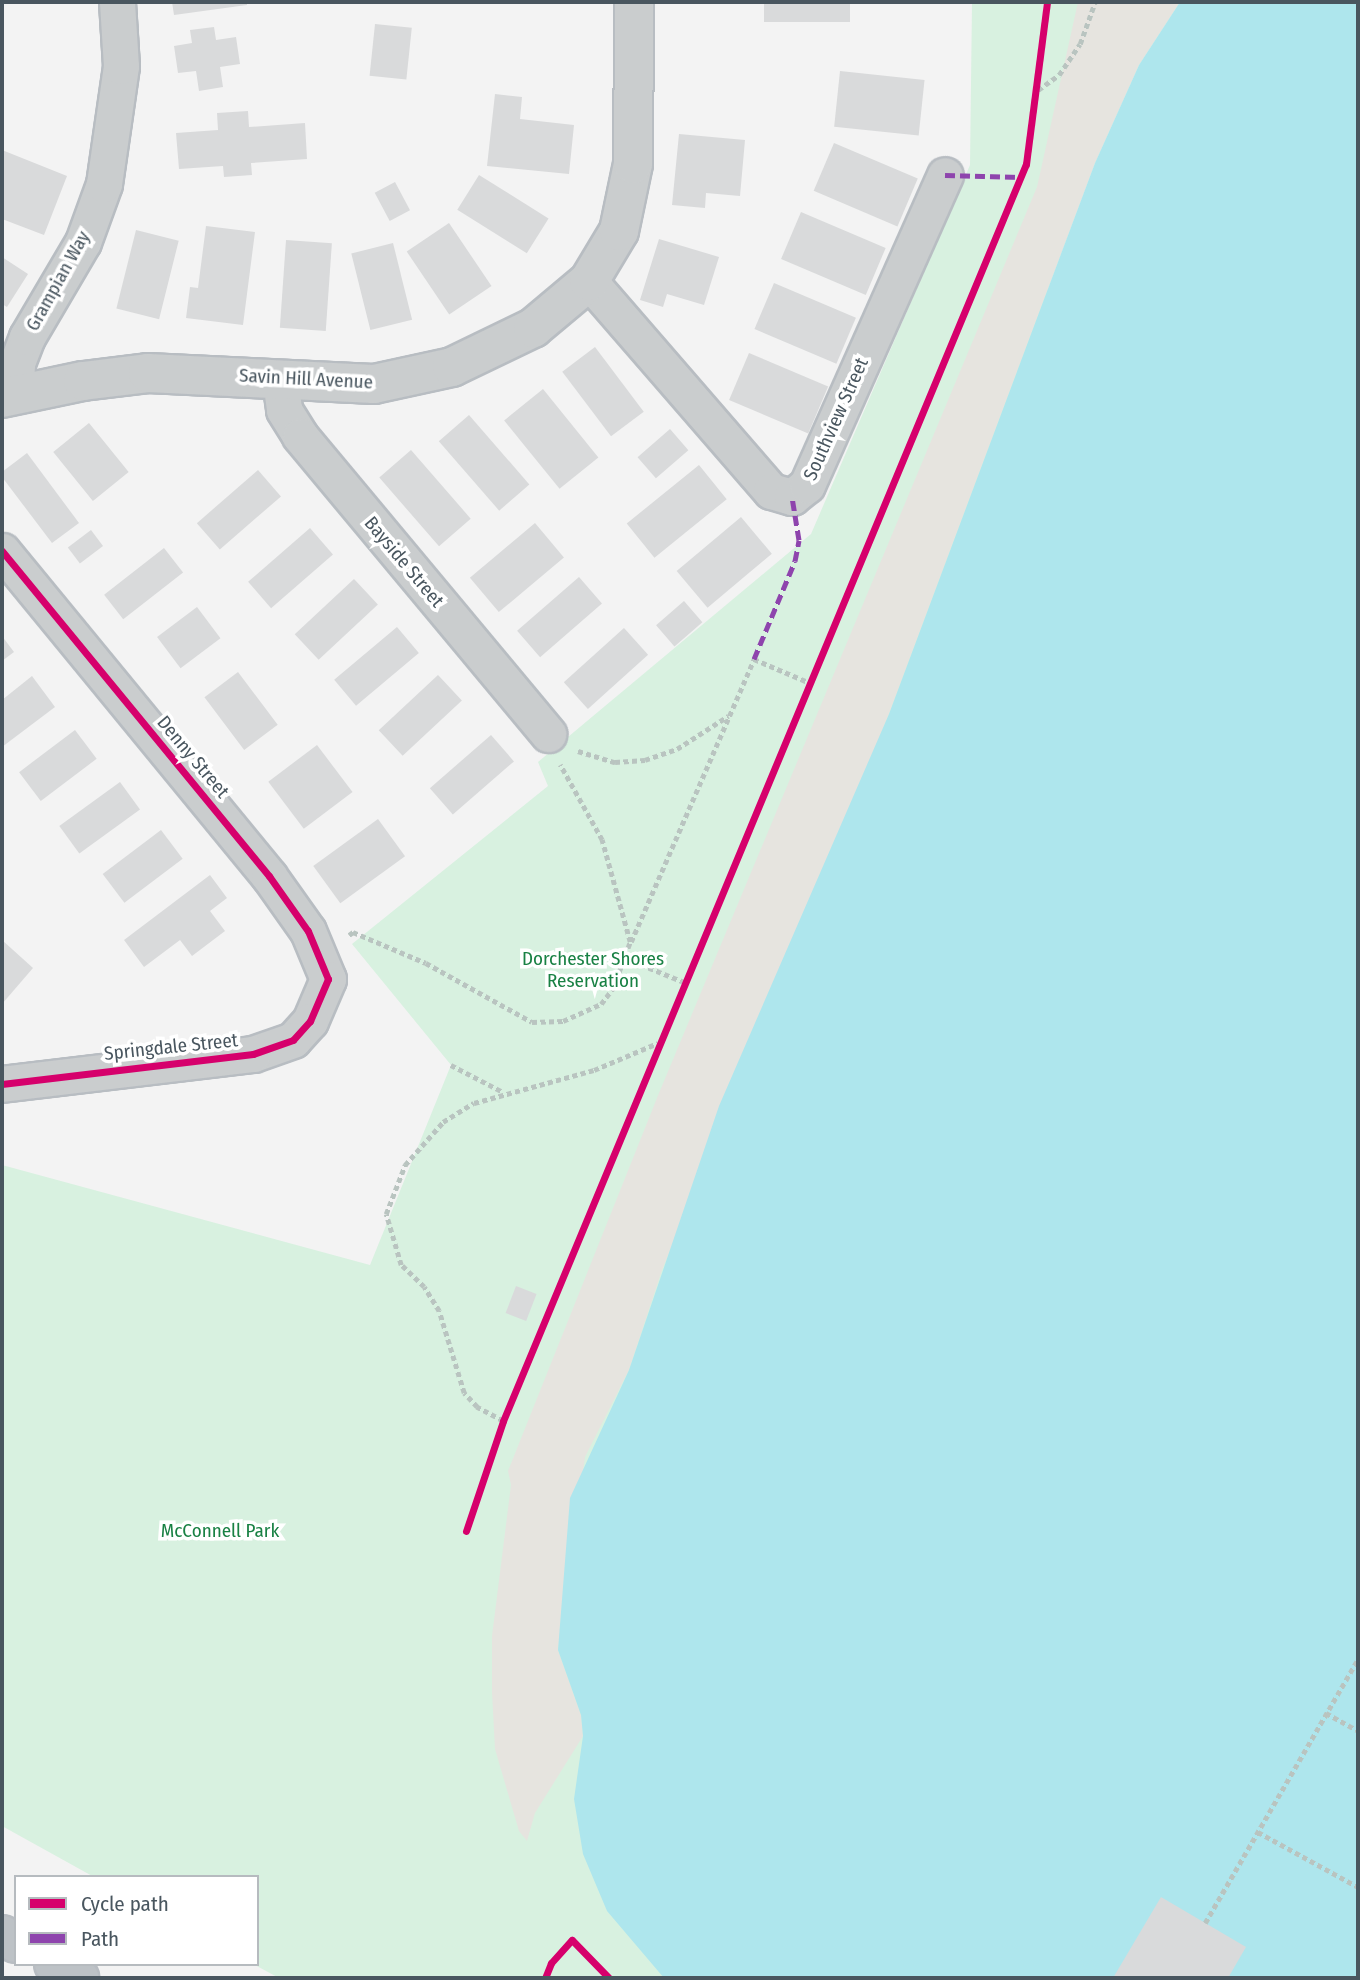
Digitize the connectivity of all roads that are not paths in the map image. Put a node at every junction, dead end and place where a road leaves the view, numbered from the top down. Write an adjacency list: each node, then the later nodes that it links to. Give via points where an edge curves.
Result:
1 (117, 2): 6 (street, Grampian Way, via 121,75 104,184 83,242 27,337)
2 (634, 2): 4 (street, Savin Hill Avenue, via 629,188 610,251)
3 (945, 175): 4 (street, Southview Street, via 807,485 792,498 771,491)
4 (589, 281): 5 (street, Savin Hill Avenue, via 533,328 452,367 374,384)
5 (280, 380): 6 (street, Savin Hill Avenue, via 148,373); 8 (street, Bayside Street, via 284,410 300,436)
6 (9, 396)
7 (2, 551): 9 (street, Denny Street, via 303,922 328,979)
8 (548, 734)
9 (320, 999): 10 (street, Springdale Street, via 310,1021 293,1040 253,1054)
10 (2, 1084)
11 (58, 1966): 12 (highway)
12 (79, 1978)

